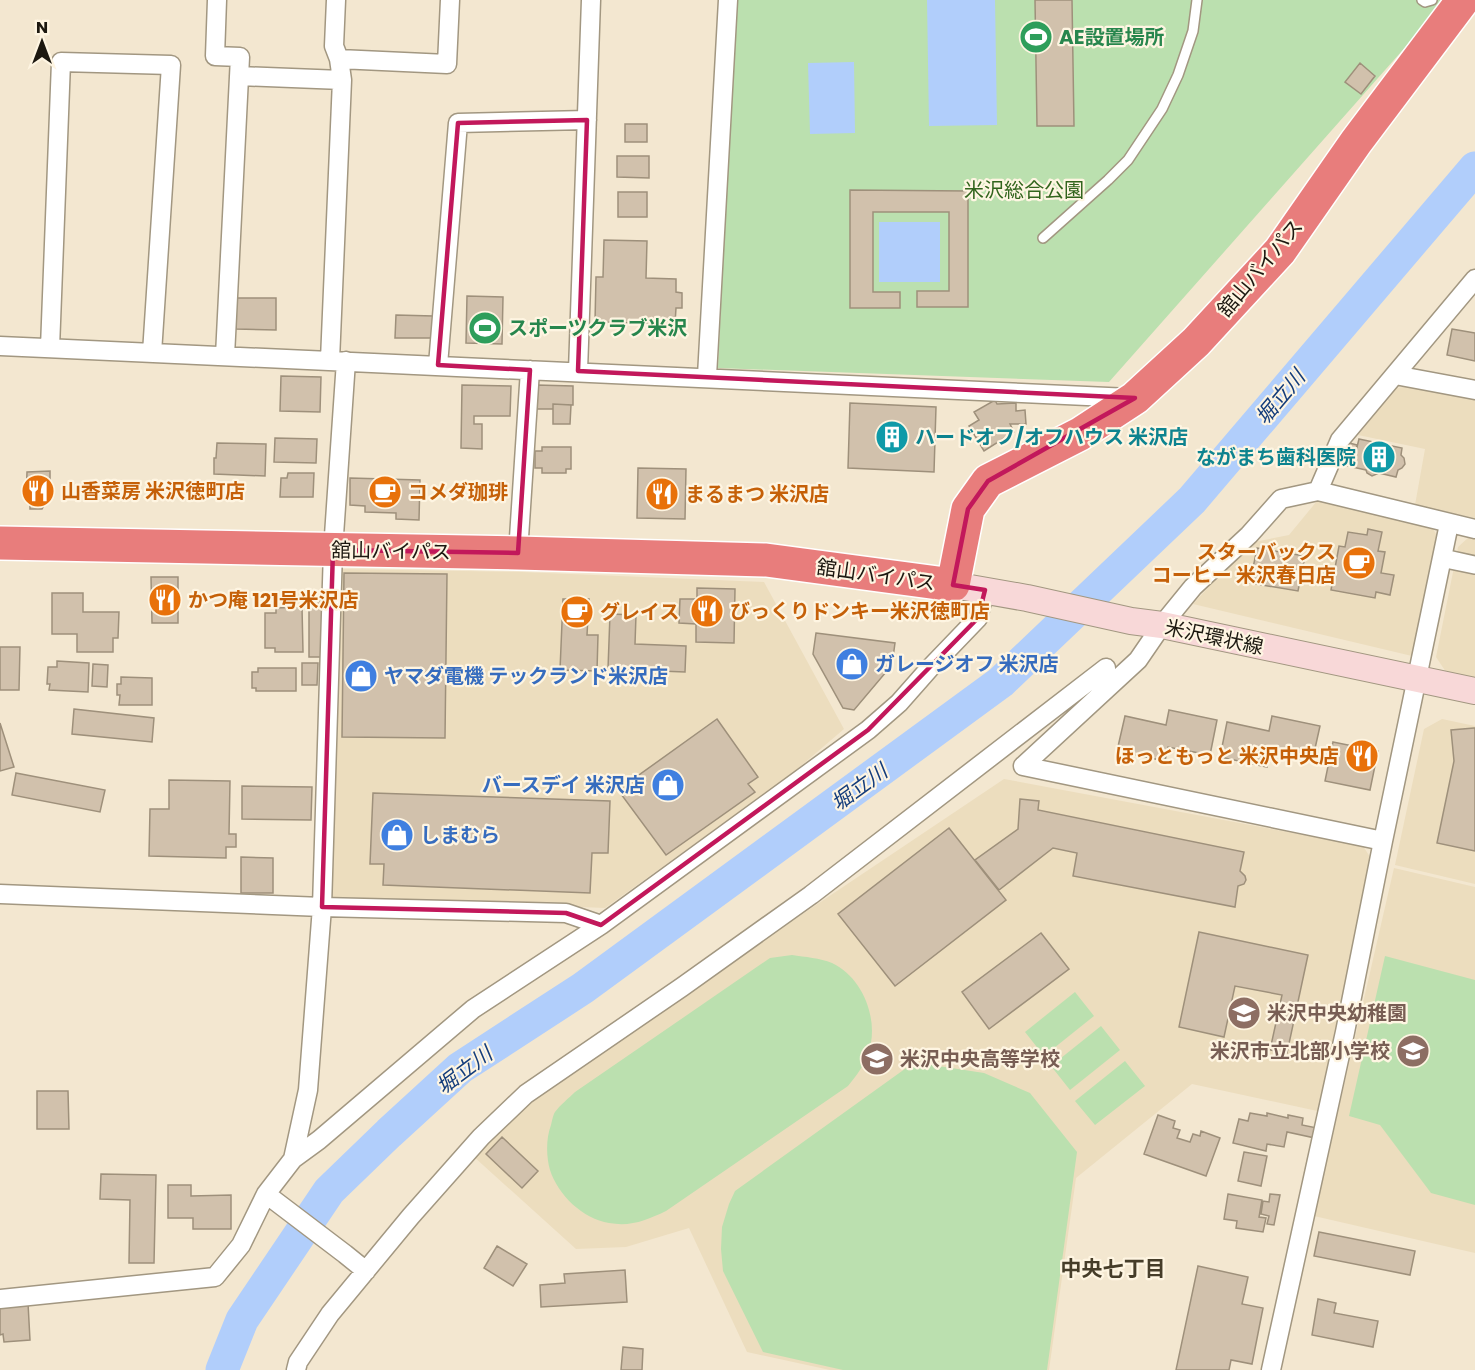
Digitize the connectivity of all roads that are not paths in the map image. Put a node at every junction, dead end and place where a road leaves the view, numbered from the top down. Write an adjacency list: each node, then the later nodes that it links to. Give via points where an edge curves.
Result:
1 (218, 0): 11 (street, via 215,56 240,57)
2 (336, 0): 10 (street, via 334,46)
3 (450, 0): 10 (street, via 447,64)
4 (591, 0): 13 (street)
5 (728, 0): 25 (street)
6 (1197, 0): 14 (lane, via 1194,31 1162,109 1128,159)
7 (1422, 0): 8 (lane)
8 (1432, 0)
9 (1463, 0): 27 (highway, 舘山バイパス, via 1280,251 1196,342)
10 (339, 59): 12 (street)
11 (239, 76): 12 (street); 19 (street)
12 (342, 80): 20 (street)
13 (587, 120): 21 (street, via 459,123); 23 (street)
14 (1043, 238)
15 (1475, 279): 24 (street)
16 (0, 346): 17 (street)
17 (50, 348): 18 (street); 18 (street, via 61,62 171,65)
18 (152, 353): 19 (street)
19 (225, 356): 20 (street)
20 (338, 361): 21 (street); 32 (street)
21 (438, 365): 22 (street)
22 (530, 370): 23 (street); 33 (street)
23 (578, 371): 25 (street)
24 (1395, 375): 26 (street); 28 (street, via 1340,440)
25 (707, 376): 27 (street)
26 (1475, 390)
27 (1135, 398): 37 (highway, 舘山バイパス, via 1080,434 988,481 968,509)
28 (1318, 491): 29 (street); 39 (street, via 1281,499 1194,587)
29 (1449, 524): 30 (street); 34 (street)
30 (1475, 529)
31 (0, 543): 32 (highway, 舘山バイパス)
32 (333, 550): 33 (highway, 舘山バイパス); 45 (street)
33 (518, 553): 37 (highway, 舘山バイパス, via 766,560)
34 (1442, 558): 35 (lane); 36 (lane); 41 (street)
35 (1475, 561)
36 (1475, 569)
37 (953, 585): 38 (main road, 米沢環状線)
38 (985, 591): 39 (main road, 米沢環状線); 46 (street, via 978,618 899,703 859,737)
39 (1162, 626): 41 (main road, 米沢環状線); 43 (street, via 1138,660 1023,766)
40 (1106, 668): 49 (street, via 811,896 526,1094 481,1137)
41 (1417, 679): 42 (main road, 米沢環状線); 43 (street)
42 (1474, 687)
43 (1383, 841): 52 (street)
44 (0, 894): 45 (street)
45 (322, 907): 46 (street, via 566,913); 47 (street, via 308,1090)
46 (601, 925): 47 (street, via 473,1009)
47 (293, 1159): 48 (street)
48 (270, 1196): 49 (street); 50 (street, via 241,1245 215,1276)
49 (366, 1271): 51 (street, via 330,1314)
50 (0, 1299)
51 (296, 1370)
52 (1271, 1370)

